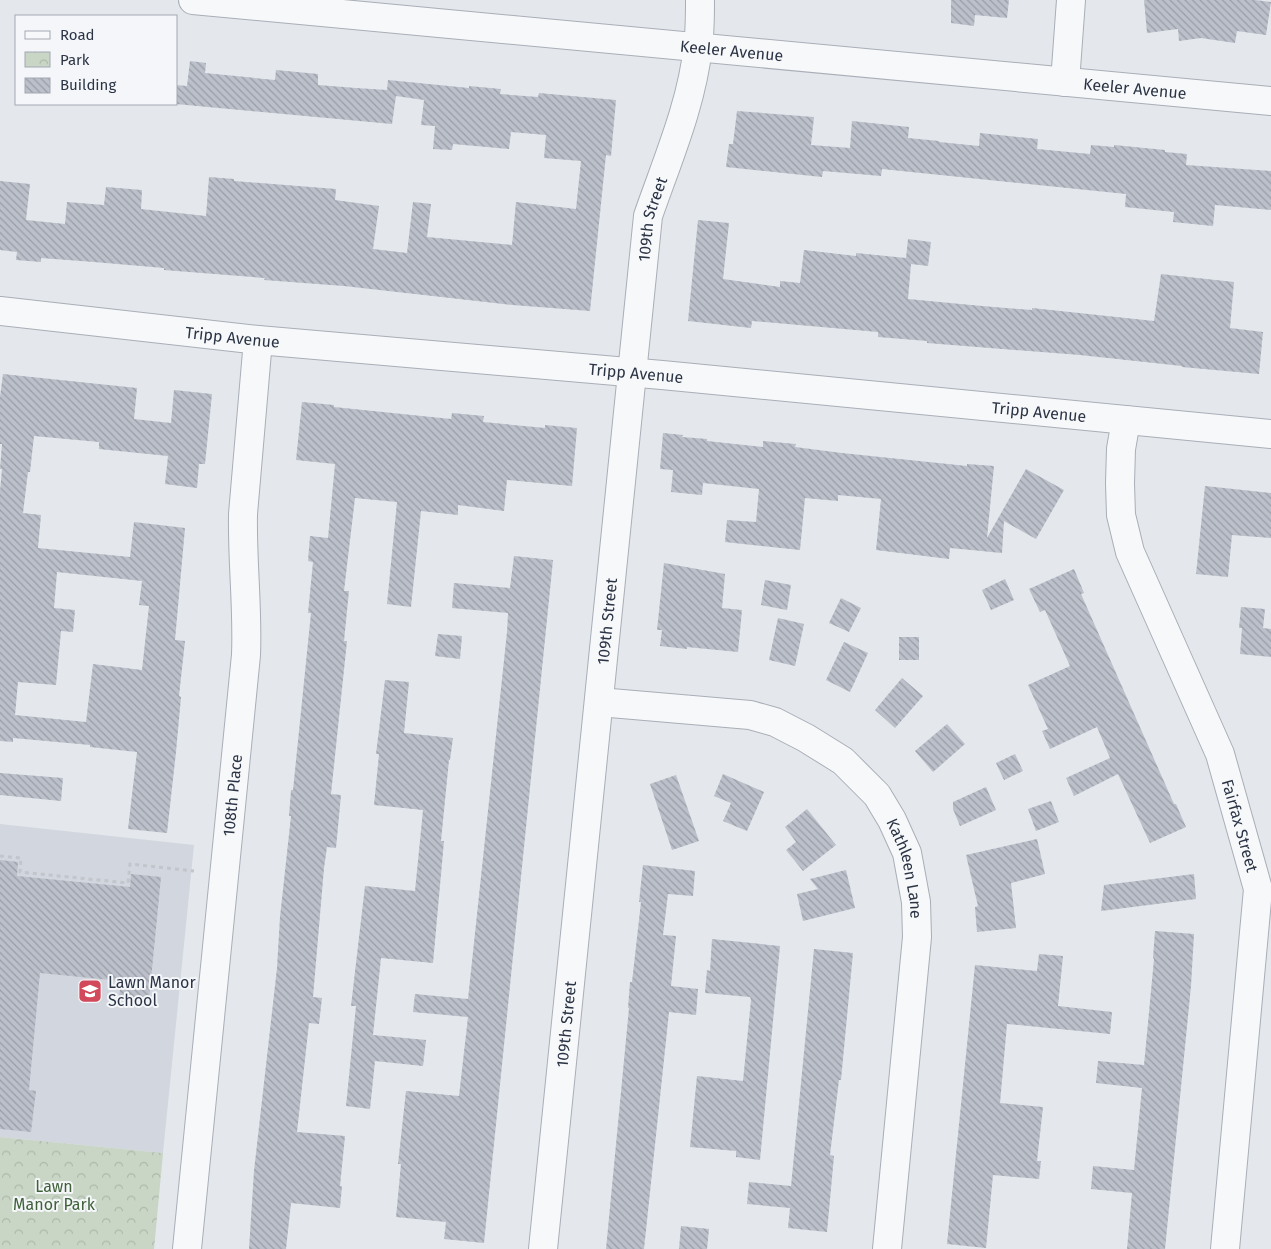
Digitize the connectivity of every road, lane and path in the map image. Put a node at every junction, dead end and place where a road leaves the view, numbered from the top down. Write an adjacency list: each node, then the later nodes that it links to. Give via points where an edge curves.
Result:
1 (203, 0): 4 (street, Keeler Avenue)
2 (700, 0): 4 (street, 109th Street)
3 (1071, 0): 5 (street)
4 (698, 46): 5 (street, Keeler Avenue); 9 (street, 109th Street, via 682,117 648,216)
5 (1065, 82): 6 (street, Keeler Avenue)
6 (1271, 101)
7 (0, 310): 8 (street, Tripp Avenue)
8 (258, 340): 9 (street, Tripp Avenue); 15 (street, 108th Place, via 243,514 246,655)
9 (632, 373): 10 (street, Tripp Avenue); 12 (street, 109th Street)
10 (1126, 420): 11 (street, Tripp Avenue); 18 (street, Fairfax Street, via 1120,484 1121,515 1130,552 1220,754 1258,889)
11 (1271, 434)
12 (599, 702): 16 (street, 109th Street); 17 (street, Kathleen Lane, via 750,715 775,722 843,760 877,795 892,820 907,853 916,902 917,937)
13 (0, 856): 14 (path, via 21,858 20,872 128,883 130,864)
14 (194, 871)
15 (187, 1249)
16 (543, 1249)
17 (887, 1249)
18 (1225, 1249)

